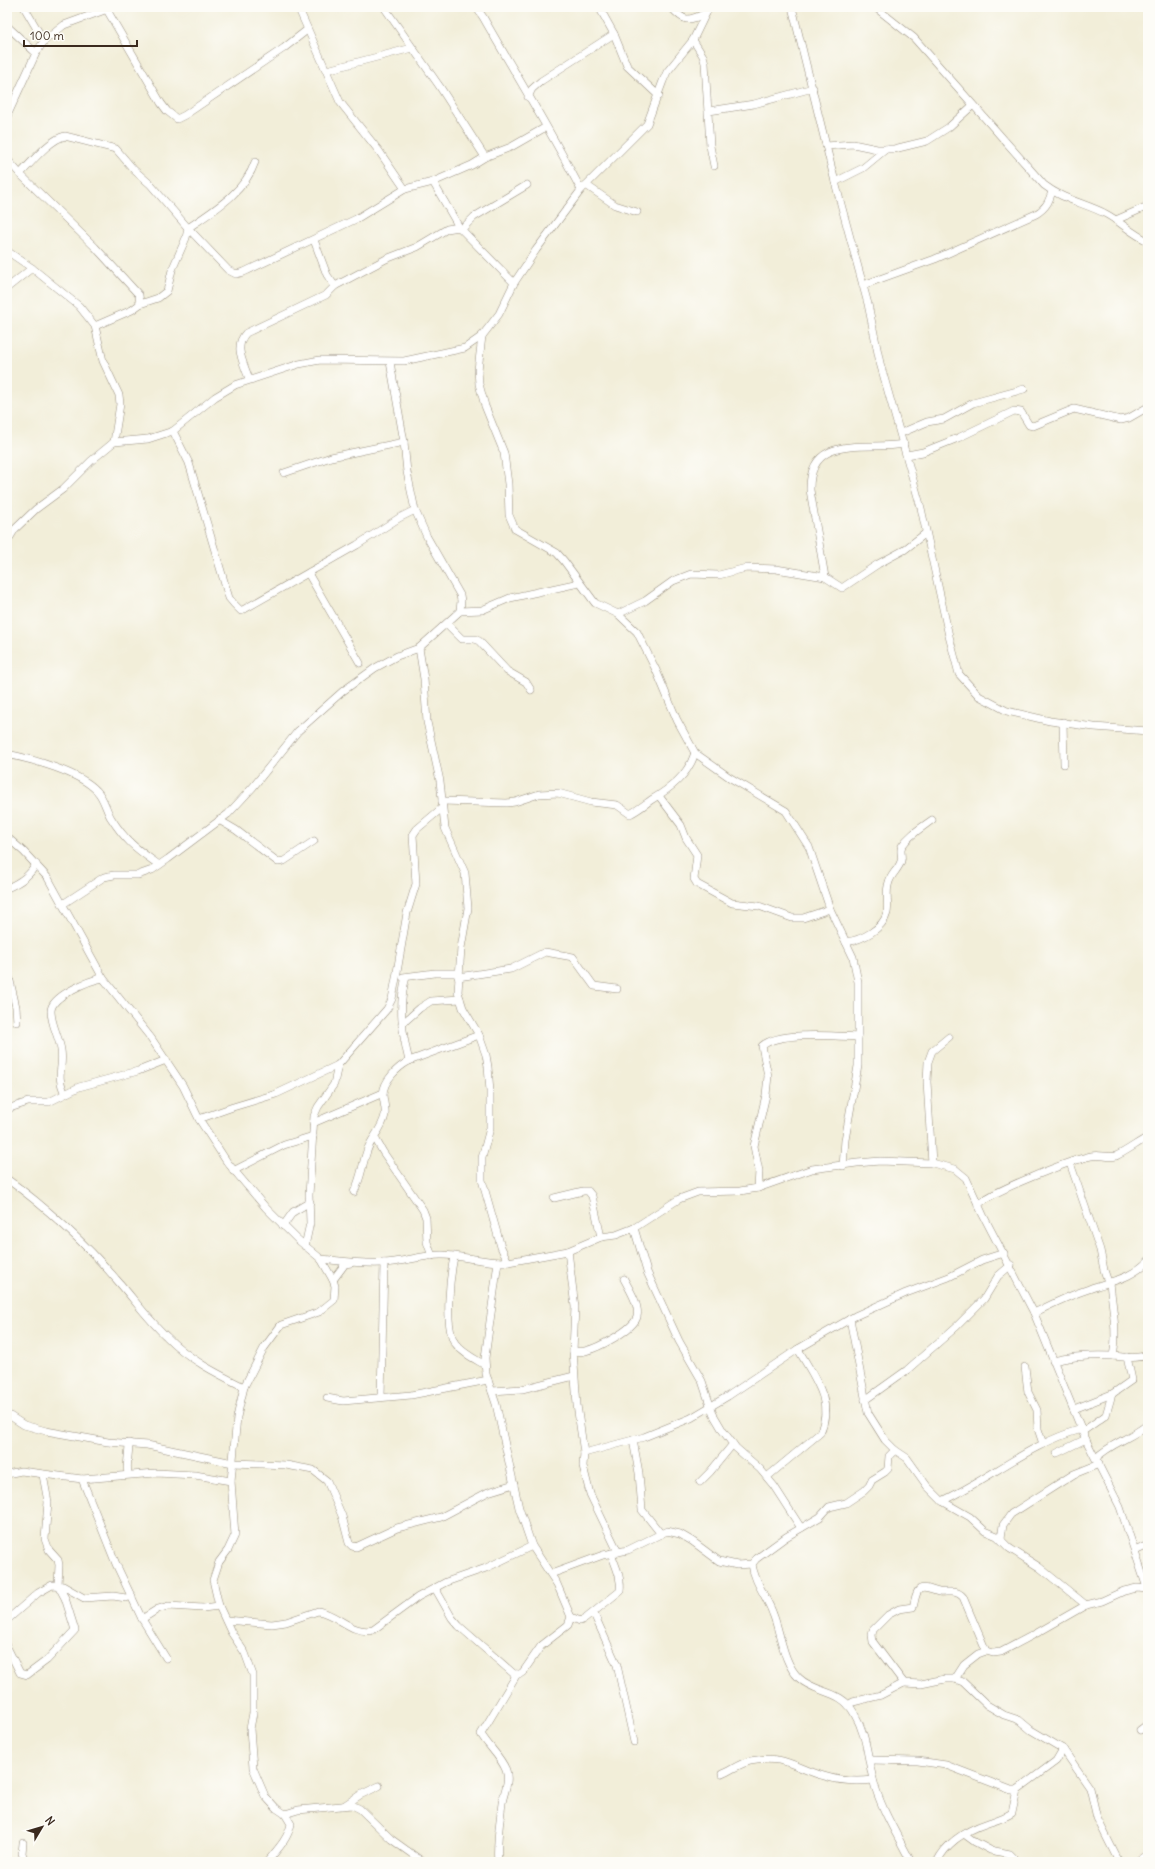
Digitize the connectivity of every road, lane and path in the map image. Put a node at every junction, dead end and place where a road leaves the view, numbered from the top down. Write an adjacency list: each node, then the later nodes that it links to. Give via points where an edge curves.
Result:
1 (24, 7): 15 (street)
2 (298, 7): 12 (street)
3 (384, 7): 16 (street)
4 (476, 7): 21 (street)
5 (599, 7): 13 (street)
6 (671, 7): 10 (street, via 684,19 690,20)
7 (792, 7): 19 (street)
8 (875, 7): 22 (street, via 914,38)
9 (110, 9): 12 (street, via 162,103 177,119 243,77); 15 (street, via 64,25)
10 (708, 10): 14 (street)
11 (7, 26): 17 (street)
12 (307, 30): 18 (street)
13 (614, 34): 20 (street, via 631,71); 21 (street, via 541,81)
14 (694, 40): 20 (street, via 667,72); 23 (street, via 705,63)
15 (44, 41): 17 (street)
16 (412, 48): 18 (street); 28 (street)
17 (36, 53): 24 (street)
18 (327, 70): 37 (street, via 340,102)
19 (813, 88): 23 (street, via 754,104); 26 (street)
20 (658, 96): 36 (street, via 647,124)
21 (528, 97): 25 (street)
22 (972, 106): 27 (street, via 955,122 927,141); 38 (street, via 1031,172)
23 (709, 111): 31 (street, via 710,146)
24 (7, 116)
25 (546, 127): 28 (street, via 512,147); 36 (street)
26 (826, 146): 27 (street, via 853,144); 34 (street)
27 (886, 149): 34 (street, via 863,168)
28 (485, 156): 33 (street, via 472,165)
29 (7, 159): 32 (street)
30 (255, 162): 42 (street, via 251,174 236,191)
31 (714, 166)
32 (20, 174): 42 (street, via 60,137 108,147 120,153); 52 (street, via 135,289 139,294)
33 (433, 182): 37 (street); 43 (street)
34 (835, 182): 49 (street)
35 (527, 185): 43 (street)
36 (584, 187): 40 (street, via 615,204); 48 (street)
37 (406, 189): 44 (street)
38 (1052, 191): 41 (street); 49 (street, via 1049,202 1036,214 935,259)
39 (1148, 206): 41 (street)
40 (637, 212)
41 (1116, 220): 45 (street, via 1132,233)
42 (188, 228): 44 (street, via 228,270 236,274); 52 (street, via 167,291 158,298)
43 (460, 228): 48 (street); 50 (street, via 447,229 417,247 386,259)
44 (314, 240): 50 (street, via 327,275)
45 (1148, 241)
46 (7, 251): 47 (street)
47 (32, 268): 51 (street); 53 (street, via 79,306)
48 (514, 282): 54 (street, via 499,314)
49 (863, 285): 60 (street, via 880,364)
50 (335, 286): 56 (street, via 326,295 246,333 239,344)
51 (7, 288)
52 (140, 304): 53 (street)
53 (95, 326): 61 (street, via 103,360 119,395)
54 (482, 336): 55 (street, via 465,348); 71 (street, via 479,384 504,453 510,522 520,533 556,553)
55 (390, 362): 56 (street, via 320,360); 62 (street)
56 (250, 379): 59 (street, via 215,397)
57 (1024, 389): 60 (street, via 973,403 944,419 927,422)
58 (1148, 407): 64 (street, via 1130,418 1121,420 1074,409 1033,426 1029,425 1021,412 1014,411 958,438 923,452)
59 (173, 431): 61 (street, via 148,439); 69 (street, via 189,464 229,598 238,609 241,611)
60 (901, 433): 63 (street)
61 (114, 442): 68 (street, via 63,490 36,509 15,529)
62 (404, 442): 65 (street, via 330,457); 66 (street)
63 (904, 444): 64 (street); 70 (street, via 844,446 833,450 813,467 810,490)
64 (907, 455): 67 (street)
65 (284, 473)
66 (415, 510): 69 (street); 72 (street, via 427,537 460,595)
67 (926, 534): 70 (street, via 847,586 838,587); 78 (street, via 956,667 963,679 979,696 1003,709 1034,718)
68 (7, 542)
69 (310, 572): 76 (street, via 309,575)
70 (825, 577): 73 (street, via 776,569 746,568 720,575 691,574 674,581 645,601)
71 (579, 583): 72 (street, via 510,598 482,610); 73 (street, via 595,603)
72 (460, 611): 74 (street)
73 (618, 614): 80 (street, via 637,632 677,720)
74 (447, 624): 75 (street); 77 (street, via 462,639 479,641 507,671 526,682)
75 (419, 648): 84 (street, via 427,722 440,781); 85 (street, via 375,668 343,692 298,731 253,787)
76 (360, 663)
77 (532, 690)
78 (1063, 722): 79 (street); 82 (street)
79 (1148, 731)
80 (695, 752): 83 (street, via 681,778); 93 (street, via 790,816 809,847)
81 (7, 754): 90 (street, via 51,766 92,787 98,792 125,839)
82 (1064, 764)
83 (659, 796): 84 (street, via 630,814 617,805 591,802 558,793 538,794 511,802); 93 (street, via 681,825 697,855 694,879 697,884 732,903 759,906 792,918 803,918)
84 (442, 804): 96 (street, via 448,837 465,873 468,902); 99 (street, via 413,835 416,884 407,913)
85 (219, 820): 88 (street, via 278,862 284,861); 90 (street)
86 (932, 820): 94 (street, via 912,835 901,848 901,862 891,875 888,886 887,912 884,919 874,930)
87 (7, 837): 89 (street)
88 (314, 841)
89 (36, 864): 91 (street, via 20,882); 92 (street, via 48,878)
90 (159, 865): 92 (street, via 133,876 104,877)
91 (7, 888)
92 (63, 904): 98 (street)
93 (830, 909): 94 (street)
94 (846, 942): 105 (street, via 853,957 858,982)
95 (7, 968): 102 (street)
96 (459, 975): 97 (street, via 440,972); 100 (street, via 511,969 539,954 550,952 573,957 594,986); 101 (street)
97 (406, 976): 99 (street); 103 (street, via 401,998)
98 (103, 978): 107 (street); 111 (street, via 74,989 58,1000 51,1010 61,1050 60,1080)
99 (396, 978): 109 (street, via 392,999 387,1009)
100 (617, 989)
101 (460, 999): 103 (street, via 431,1001); 104 (street)
102 (17, 1022)
103 (402, 1024): 108 (street)
104 (479, 1035): 108 (street); 139 (street, via 486,1055 490,1091 490,1128 482,1158 482,1180 501,1247)
105 (858, 1037): 120 (street, via 858,1066); 123 (street, via 798,1036 771,1041 762,1046 768,1076 754,1146 759,1171)
106 (949, 1037): 118 (street, via 932,1051 928,1062)
107 (166, 1060): 111 (street, via 138,1072 79,1087); 113 (street, via 183,1086)
108 (410, 1061): 110 (street, via 401,1066 390,1078)
109 (338, 1065): 113 (street, via 276,1094); 114 (street, via 334,1084 318,1107)
110 (383, 1093): 114 (street); 117 (street, via 385,1116)
111 (66, 1094): 112 (street, via 50,1102 28,1102)
112 (7, 1109)
113 (199, 1119): 121 (street)
114 (314, 1123): 115 (street)
115 (313, 1136): 121 (street, via 284,1145); 126 (street)
116 (1148, 1137): 119 (street, via 1114,1156 1094,1155)
117 (375, 1138): 124 (street, via 367,1151 360,1180); 134 (street, via 423,1210 427,1242)
118 (932, 1163): 120 (street, via 880,1161); 127 (street, via 955,1169 966,1178)
119 (1070, 1163): 127 (street, via 983,1199); 145 (street)
120 (843, 1166): 123 (street, via 800,1172)
121 (233, 1171): 128 (street)
122 (7, 1179): 158 (street, via 38,1202 92,1254 166,1337 203,1366)
123 (758, 1188): 129 (street, via 692,1193)
124 (354, 1192)
125 (554, 1198): 130 (street, via 588,1191 592,1196)
126 (310, 1202): 128 (street, via 293,1212); 131 (street)
127 (978, 1205): 133 (street)
128 (283, 1226): 131 (street)
129 (634, 1228): 130 (street, via 616,1235); 164 (street, via 647,1272 679,1341 702,1381)
130 (601, 1237): 132 (street)
131 (305, 1246): 136 (street)
132 (568, 1251): 139 (street); 149 (street, via 575,1307)
133 (1004, 1253): 142 (street); 147 (street, via 982,1260 949,1277 906,1293)
134 (432, 1256): 135 (street); 141 (street)
135 (454, 1257): 138 (street); 154 (street, via 449,1280 453,1338 459,1347)
136 (321, 1259): 137 (street); 144 (street)
137 (353, 1262): 141 (street); 144 (street, via 345,1264)
138 (498, 1262): 139 (street); 154 (street)
139 (508, 1262)
140 (1148, 1262): 145 (street, via 1134,1274)
141 (384, 1263): 161 (street)
142 (1011, 1265): 146 (street); 163 (street, via 998,1276 984,1299 957,1326 907,1370)
143 (624, 1279): 149 (street, via 634,1299 637,1317 635,1320 616,1337 602,1345 585,1351)
144 (333, 1280): 158 (street, via 334,1300 319,1312 281,1325 264,1348)
145 (1109, 1282): 146 (street); 151 (street, via 1115,1330)
146 (1034, 1312): 153 (street)
147 (850, 1319): 148 (street); 163 (street)
148 (798, 1349): 164 (street); 182 (street, via 826,1401 822,1428 820,1433)
149 (573, 1351): 156 (street)
150 (1148, 1355): 152 (street)
151 (1113, 1356): 152 (street); 153 (street, via 1075,1356)
152 (1127, 1357): 160 (street, via 1132,1380)
153 (1053, 1361): 165 (street)
154 (485, 1365): 157 (street)
155 (1025, 1367): 173 (street, via 1028,1392 1037,1410 1038,1429)
156 (574, 1376): 159 (street, via 522,1389); 175 (street)
157 (488, 1380): 159 (street); 161 (street, via 411,1395)
158 (244, 1387): 178 (street, via 237,1417)
159 (492, 1391): 186 (street)
160 (1112, 1394): 165 (street); 168 (street, via 1106,1415)
161 (381, 1397): 162 (street, via 343,1401)
162 (327, 1398)
163 (865, 1400): 174 (street, via 872,1420)
164 (710, 1407): 169 (street, via 682,1422); 172 (street)
165 (1074, 1409): 168 (street)
166 (7, 1414): 171 (street, via 24,1425 46,1431 108,1442)
167 (1148, 1424): 177 (street, via 1103,1451)
168 (1082, 1430): 170 (street); 173 (street, via 1068,1432)
169 (633, 1440): 175 (street); 189 (street, via 642,1510)
170 (1086, 1440): 176 (street); 177 (street)
171 (129, 1443): 178 (street, via 147,1444); 180 (street)
172 (733, 1444): 182 (street); 185 (street)
173 (1043, 1444): 187 (street)
174 (895, 1450): 187 (street, via 907,1458 927,1486); 188 (street, via 889,1456 888,1469 872,1480 864,1491 846,1503 829,1507 820,1517)
175 (584, 1453): 194 (street, via 583,1466 590,1494)
176 (1057, 1453)
177 (1098, 1461): 190 (street, via 1011,1514 1003,1525); 193 (street, via 1116,1498)
178 (233, 1463): 184 (street); 186 (street, via 286,1465 313,1470 322,1476 335,1497 349,1543 356,1547 397,1528 441,1516 488,1492)
179 (7, 1474): 181 (street, via 21,1471)
180 (128, 1474): 183 (street, via 110,1478); 184 (street, via 195,1475)
181 (43, 1475): 183 (street); 197 (street, via 48,1502 45,1539 59,1565)
182 (767, 1477): 188 (street)
183 (82, 1479): 200 (street, via 116,1564)
184 (231, 1481): 202 (street, via 235,1535 219,1562 213,1580)
185 (700, 1482)
186 (514, 1484): 192 (street)
187 (942, 1501): 190 (street)
188 (801, 1528): 195 (street)
189 (661, 1534): 194 (street, via 637,1546); 195 (street, via 667,1531 680,1534 719,1562)
190 (1001, 1539): 201 (street, via 1009,1548 1039,1567)
191 (1148, 1545): 193 (street)
192 (532, 1546): 196 (street); 198 (street, via 486,1568)
193 (1135, 1551): 199 (street)
194 (614, 1553): 196 (street); 203 (street, via 621,1584 620,1591)
195 (752, 1564): 214 (street, via 761,1591 773,1612 786,1657 793,1671 810,1685 836,1694)
196 (552, 1574): 204 (street)
197 (58, 1585): 200 (street, via 84,1598); 206 (street, via 52,1585 42,1591); 208 (street, via 75,1625 75,1630 67,1640 27,1675 20,1673)
198 (434, 1588): 207 (street, via 373,1630 366,1632 318,1611 272,1624); 211 (street, via 459,1626 512,1673)
199 (1148, 1590): 201 (street, via 1137,1588 1124,1591)
200 (132, 1596): 205 (street)
201 (1086, 1605): 209 (street, via 1001,1652)
202 (219, 1606): 205 (street, via 168,1606); 207 (street)
203 (594, 1614): 204 (street, via 580,1620); 217 (street, via 617,1665)
204 (571, 1617): 211 (street, via 568,1625 541,1646 523,1672)
205 (142, 1619): 210 (street)
206 (7, 1620)
207 (226, 1620): 225 (street, via 245,1653 253,1675 253,1713 250,1729 253,1768 270,1803)
208 (7, 1647)
209 (986, 1651): 212 (street, via 968,1662); 213 (street, via 961,1594 920,1589 913,1607 893,1611 873,1630 872,1635 873,1642)
210 (166, 1658)
211 (517, 1674): 232 (street, via 481,1734 506,1769 508,1778 502,1806)
212 (955, 1679): 213 (street, via 917,1684); 218 (street, via 971,1689 987,1705 1019,1720)
213 (904, 1683): 214 (street, via 881,1695)
214 (848, 1705): 219 (street, via 861,1727)
215 (1148, 1724): 216 (street)
216 (1140, 1730)
217 (634, 1742)
218 (1063, 1749): 223 (street, via 1056,1761); 236 (street, via 1090,1788 1097,1818)
219 (870, 1760): 221 (street); 223 (street, via 918,1761 946,1765)
220 (722, 1774): 221 (street, via 749,1762 767,1759 782,1760 831,1778)
221 (873, 1780): 233 (street)
222 (378, 1786): 224 (street)
223 (1017, 1790): 226 (street, via 1012,1813)
224 (345, 1805): 225 (street, via 298,1810); 231 (street, via 360,1809 391,1839)
225 (285, 1814): 230 (street, via 291,1824 289,1830 282,1844)
226 (964, 1834): 234 (street, via 953,1841); 235 (street, via 990,1850 1010,1854)
227 (23, 1843): 229 (street, via 22,1853)
228 (1148, 1854): 237 (street)
229 (25, 1862)
230 (267, 1862)
231 (423, 1862)
232 (498, 1862)
233 (911, 1862)
234 (937, 1862)
235 (1015, 1862)
236 (1120, 1862)
237 (1136, 1862)

